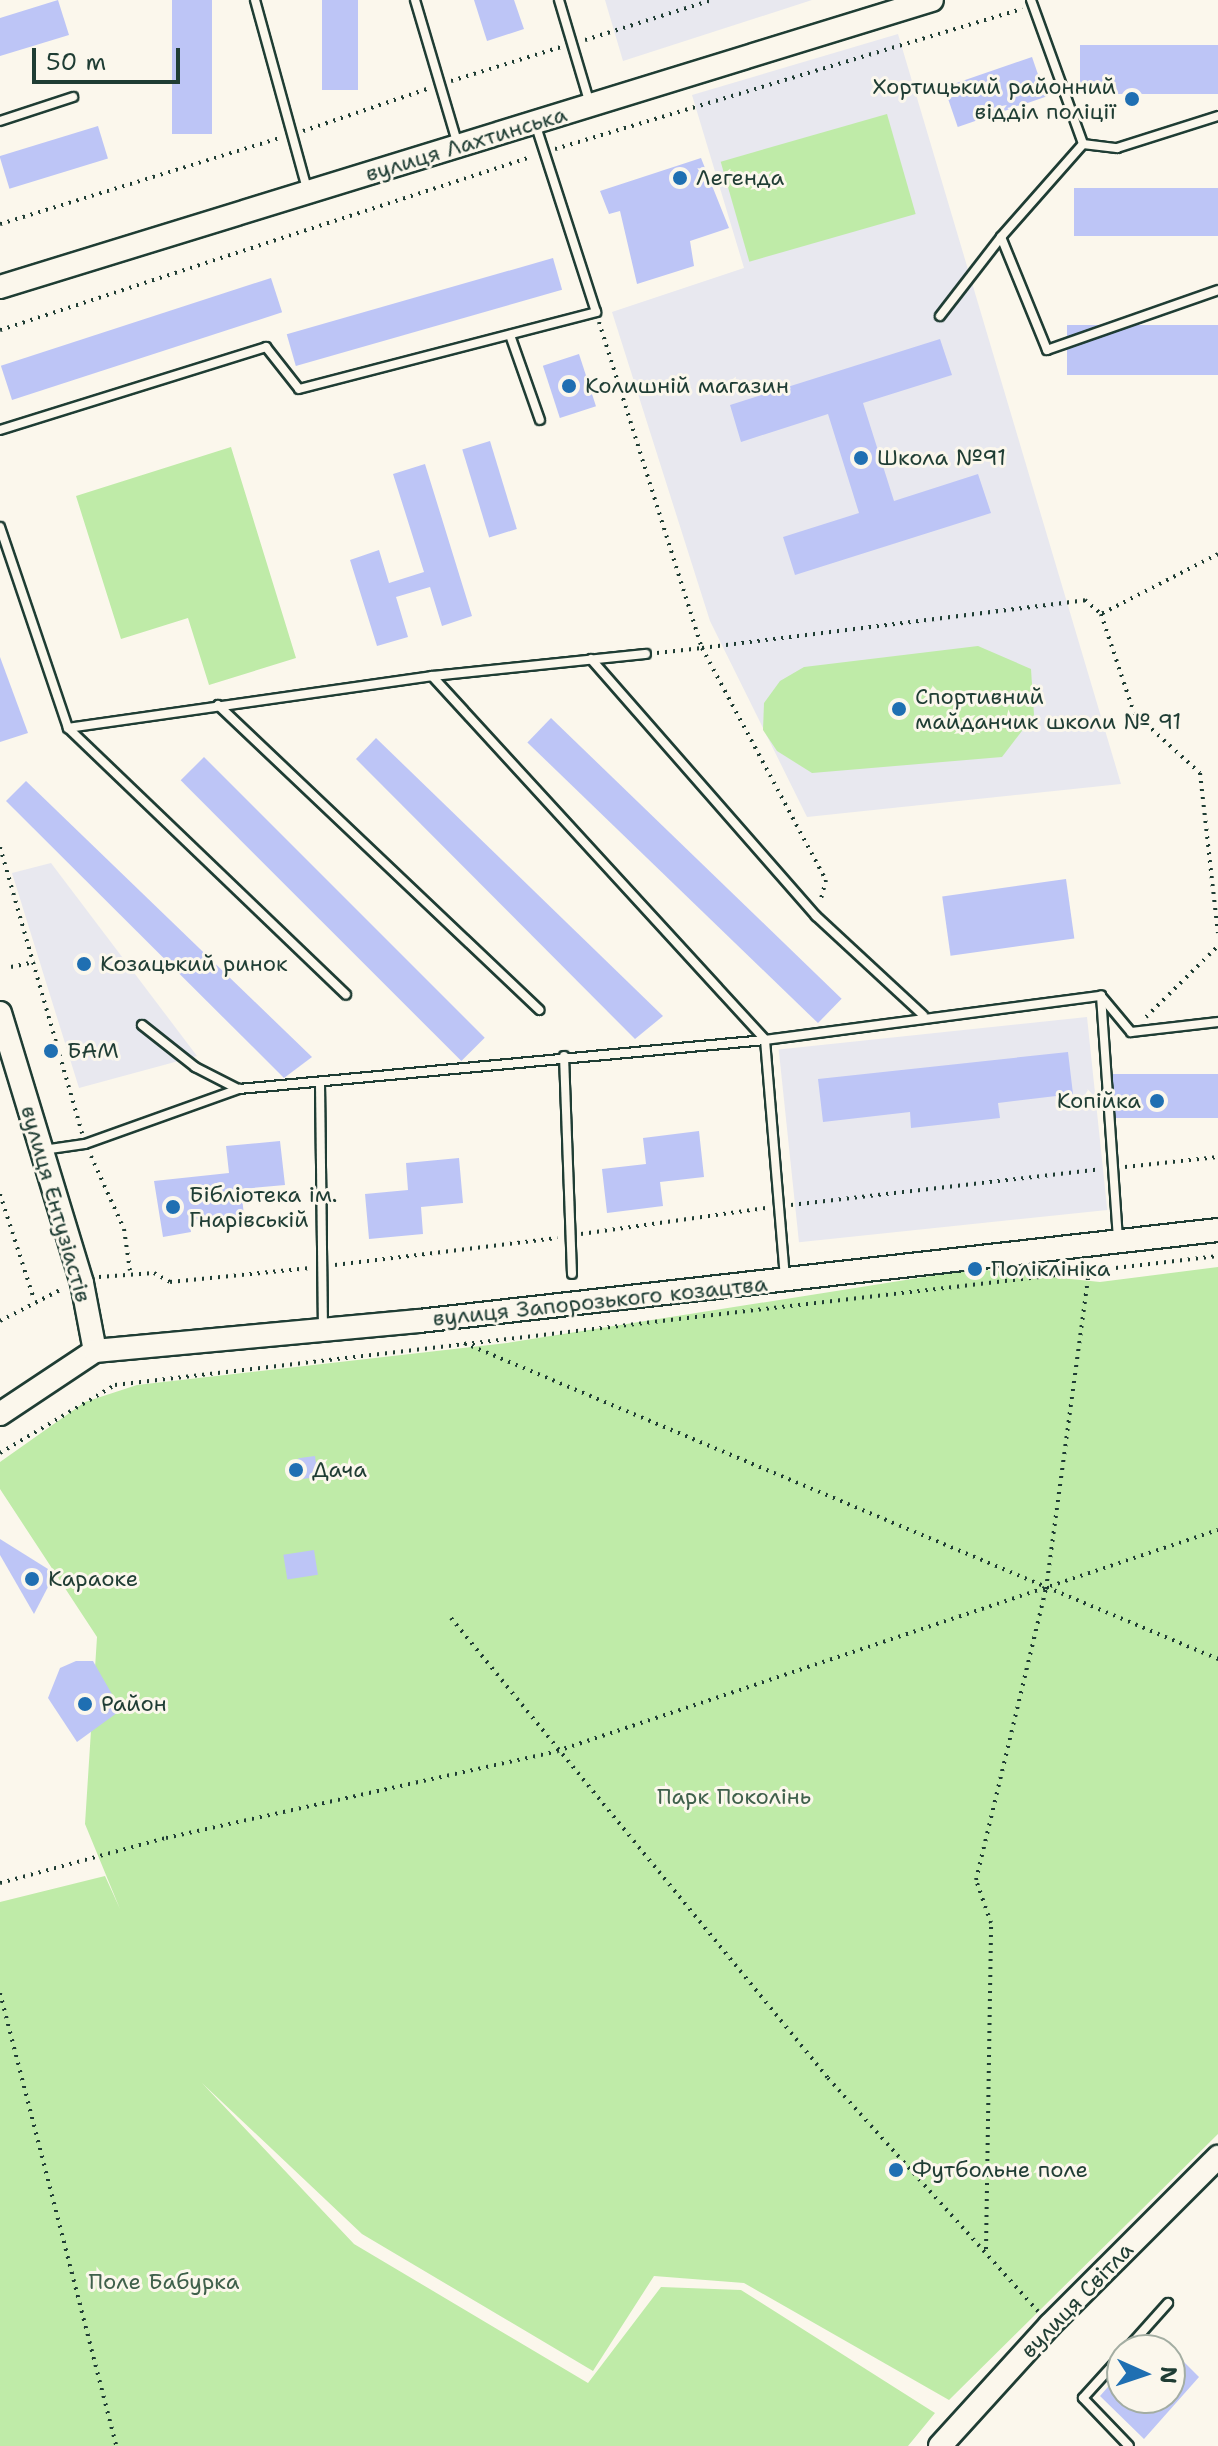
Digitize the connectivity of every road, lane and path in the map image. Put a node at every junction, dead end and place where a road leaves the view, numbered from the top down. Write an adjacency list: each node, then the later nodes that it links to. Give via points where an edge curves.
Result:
1 (255, 0): 15 (lane)
2 (415, 0): 9 (lane)
3 (559, 0): 8 (lane)
4 (712, 0): 8 (path)
5 (932, 0): 7 (street, вулиця Лахтинська)
6 (1032, 3): 16 (lane); 18 (path)
7 (895, 6): 11 (street, вулиця Лахтинська)
8 (573, 43): 9 (path); 11 (lane)
9 (439, 85): 15 (path); 17 (lane)
10 (73, 97): 13 (lane)
11 (591, 105): 14 (street, вулиця Лахтинська)
12 (1218, 116): 16 (lane, via 1117,148)
13 (0, 121)
14 (535, 123): 17 (street, вулиця Лахтинська); 18 (lane)
15 (293, 134): 19 (lane); 20 (path)
16 (1083, 144): 21 (lane)
17 (458, 146): 19 (street, вулиця Лахтинська)
18 (545, 152): 24 (lane); 26 (path)
19 (308, 192): 22 (street, вулиця Лахтинська)
20 (0, 224)
21 (1001, 237): 23 (lane, via 1047,350); 25 (lane)
22 (0, 287)
23 (1218, 290)
24 (596, 312): 27 (lane); 33 (path)
25 (940, 316)
26 (0, 330)
27 (510, 335): 28 (lane); 29 (lane, via 299,389 266,347)
28 (540, 420)
29 (0, 430)
30 (0, 527): 38 (lane)
31 (1218, 554): 32 (path)
32 (1101, 614): 33 (path, via 1085,600); 41 (path, via 1134,713 1200,773)
33 (702, 648): 34 (path); 40 (path, via 826,880)
34 (646, 654): 35 (lane)
35 (591, 659): 36 (lane); 40 (lane)
36 (432, 676): 37 (lane); 53 (lane)
37 (218, 705): 38 (lane); 47 (lane)
38 (68, 728): 45 (lane)
39 (0, 847): 43 (path)
40 (816, 916): 49 (lane)
41 (1218, 933)
42 (1218, 946): 52 (path)
43 (34, 962): 44 (path); 57 (path)
44 (11, 967)
45 (346, 995)
46 (1101, 996): 49 (lane); 52 (lane); 60 (lane)
47 (539, 1010)
48 (0, 1013): 58 (street, вулиця Ентузіастів)
49 (923, 1015): 53 (lane)
50 (1218, 1022): 52 (lane)
51 (142, 1025): 56 (lane, via 195,1067)
52 (1131, 1032)
53 (765, 1040): 54 (lane); 62 (lane)
54 (564, 1056): 55 (lane); 64 (lane)
55 (320, 1084): 56 (lane); 67 (lane)
56 (239, 1089): 57 (lane)
57 (85, 1144): 58 (lane); 69 (path, via 124,1229)
58 (42, 1150): 79 (street, вулиця Ентузіастів, via 82,1283)
59 (1218, 1157): 60 (path)
60 (1115, 1168): 62 (path); 65 (lane)
61 (0, 1194): 74 (path)
62 (778, 1206): 64 (path); 72 (lane)
63 (1218, 1230): 65 (street, вулиця Запорозького козацтва)
64 (569, 1236): 67 (path); 70 (lane)
65 (1118, 1241): 72 (street, вулиця Запорозького козацтва)
66 (1218, 1256): 68 (path)
67 (325, 1267): 69 (path, via 170,1282); 77 (lane)
68 (1089, 1270): 78 (path); 83 (path)
69 (130, 1271): 71 (path)
70 (572, 1274)
71 (99, 1277)
72 (785, 1280): 76 (street, вулиця Запорозького козацтва)
73 (62, 1289): 74 (path)
74 (34, 1299): 75 (path)
75 (0, 1321)
76 (419, 1321): 77 (street, вулиця Запорозького козацтва); 78 (path)
77 (323, 1330): 79 (street, вулиця Запорозького козацтва)
78 (462, 1342): 81 (path, via 115,1385); 83 (path)
79 (95, 1351): 80 (street, вулиця Запорозького козацтва)
80 (0, 1414)
81 (0, 1453)
82 (1218, 1530): 83 (path)
83 (1046, 1589): 85 (path); 86 (path); 90 (path, via 976,1880 991,1923)
84 (451, 1618): 86 (path)
85 (1218, 1659)
86 (557, 1751): 87 (path, via 166,1838); 90 (path, via 828,2078)
87 (0, 1883)
88 (0, 1993): 95 (path)
89 (1218, 2157): 92 (street, вулиця Світла)
90 (986, 2249): 92 (path)
91 (1168, 2303): 93 (lane)
92 (1050, 2325): 96 (street, вулиця Світла)
93 (1140, 2334)
94 (1106, 2373): 97 (lane, via 1083,2398)
95 (116, 2446)
96 (940, 2446)
97 (1129, 2446)

